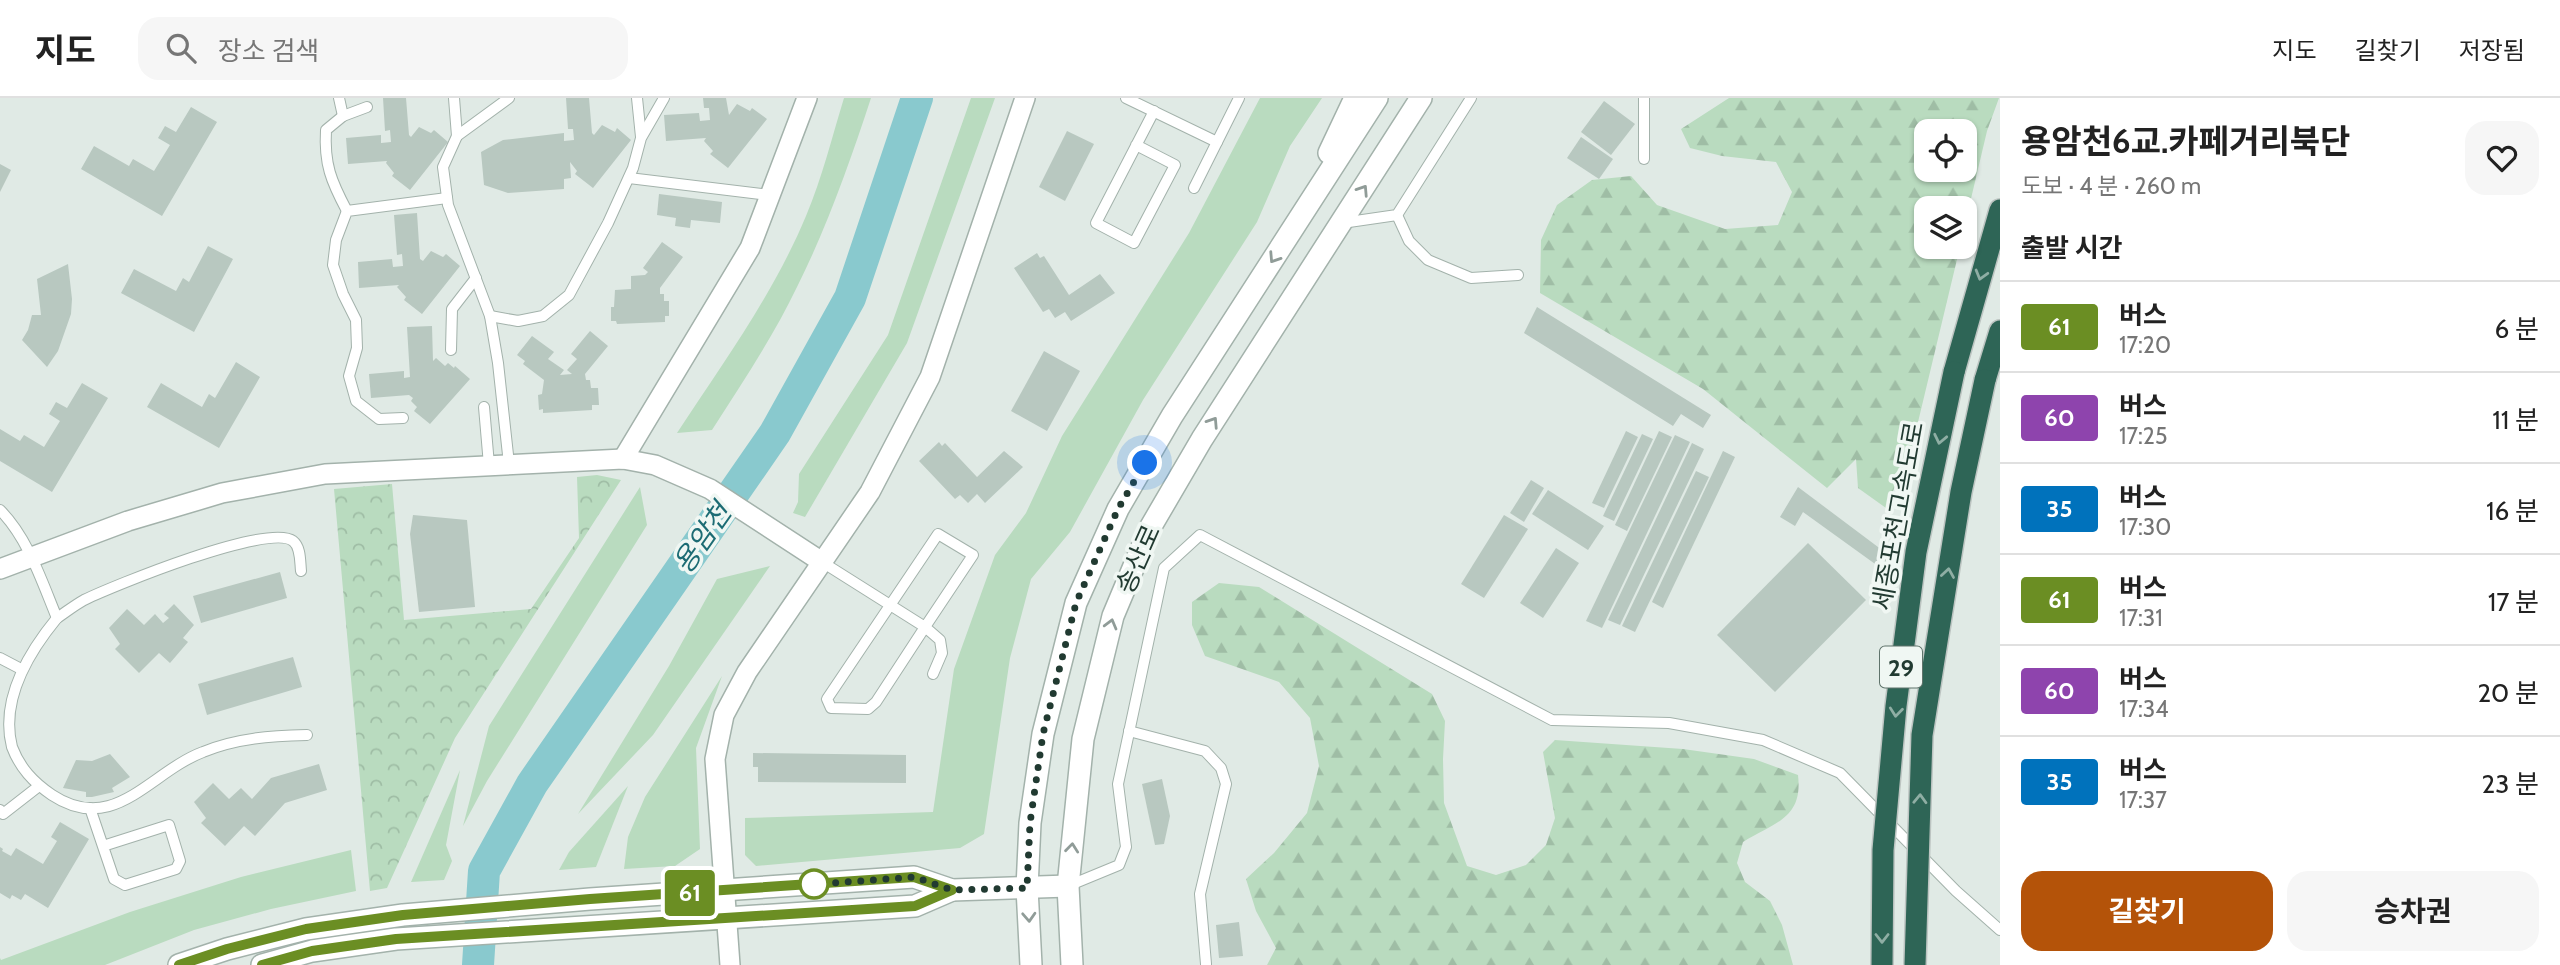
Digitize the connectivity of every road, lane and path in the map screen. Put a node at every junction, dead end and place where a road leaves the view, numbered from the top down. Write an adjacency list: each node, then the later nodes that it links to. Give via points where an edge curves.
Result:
1 (339, 98): 17 (lane)
2 (454, 98): 18 (lane)
3 (509, 98): 18 (lane)
4 (637, 98): 19 (lane)
5 (664, 98): 19 (lane)
6 (807, 98): 25 (street)
7 (1025, 98): 43 (street, via 930,377 870,492)
8 (1126, 98): 16 (lane)
9 (1239, 98): 20 (lane)
10 (1355, 98): 31 (street)
11 (1377, 98): 31 (street, 송산로)
12 (1421, 98): 30 (street, 송산로, one-way to 12)
13 (1471, 98): 29 (lane)
14 (1644, 98): 22 (lane)
15 (367, 107): 17 (lane)
16 (1154, 111): 20 (lane); 21 (lane)
17 (343, 116): 28 (lane, via 326,130 325,153 331,180)
18 (457, 135): 26 (lane, via 443,167)
19 (641, 138): 23 (lane)
20 (1217, 142): 24 (lane)
21 (1136, 145): 21 (lane, via 1096,223 1134,243 1175,165)
22 (1644, 159)
23 (628, 178): 25 (lane); 34 (lane, via 569,295 543,316 518,321)
24 (1194, 188)
25 (769, 195): 39 (street, via 750,248)
26 (447, 198): 28 (lane); 33 (lane)
27 (2000, 210): 70 (highway, 세종포천고속도로 / 29, one-way to 70, bridge, via 1954,372 1916,552 1883,850)
28 (347, 211): 38 (lane, via 333,265 356,320 357,348 349,376 356,401 379,419)
29 (1397, 215): 30 (lane); 32 (lane, via 1409,241 1428,260 1471,278)
30 (1342, 223): 58 (street, 송산로, one-way to 30, via 1083,739 1112,616 1157,517 1202,439)
31 (1293, 228): 59 (street, 송산로, one-way to 59, via 1118,509 1076,603 1043,734 1030,823)
32 (1518, 275)
33 (477, 278): 34 (lane); 36 (lane, via 452,309)
34 (491, 316): 40 (lane, via 498,363)
35 (2000, 331): 71 (highway, 29, one-way to 35, bridge, via 1922,735 1961,492)
36 (451, 349)
37 (484, 407): 40 (lane)
38 (403, 418)
39 (624, 459): 40 (street); 43 (street, via 655,465 710,489)
40 (499, 464): 42 (street, via 325,474 222,493)
41 (0, 510): 42 (lane)
42 (31, 557): 44 (street); 47 (lane)
43 (822, 562): 46 (lane); 60 (street, via 723,715 715,758)
44 (0, 569)
45 (301, 571): 47 (lane, via 293,540 264,538 154,570 83,601)
46 (890, 605): 48 (lane); 48 (lane, via 938,534 973,555); 48 (lane, via 827,699 831,708 868,709)
47 (57, 618): 50 (lane)
48 (925, 627): 51 (lane, via 940,640 942,653)
49 (0, 658): 50 (lane)
50 (21, 669): 54 (lane, via 11,695 10,744 19,765)
51 (933, 674)
52 (1129, 731): 58 (lane, via 1118,784 1126,847 1119,865); 63 (lane, via 1164,568 1200,535 1552,720 1669,723 1763,740 1840,773); 64 (lane, via 1205,751 1221,768 1226,784 1200,894)
53 (307, 736): 55 (lane, via 274,736 201,752 119,804)
54 (39, 786): 55 (lane, via 77,807); 56 (lane, via 3,814)
55 (90, 808): 57 (lane)
56 (0, 810)
57 (103, 846): 57 (lane, via 114,879 125,885 176,869 180,861 169,825)
58 (1068, 886): 59 (street); 69 (street, 송산로)
59 (1027, 888): 61 (street); 68 (street, 송산로, one-way to 68)
60 (724, 890): 61 (street, via 914,877); 62 (street); 65 (street, via 403,915 306,929)
61 (952, 890): 62 (street, via 915,906)
62 (727, 929): 66 (street, via 584,926 396,939 312,951); 67 (street)
63 (2000, 930)
64 (1206, 964)
65 (179, 965)
66 (262, 965)
67 (730, 965)
68 (1031, 965)
69 (1072, 965)
70 (1882, 965)
71 (1915, 965)

